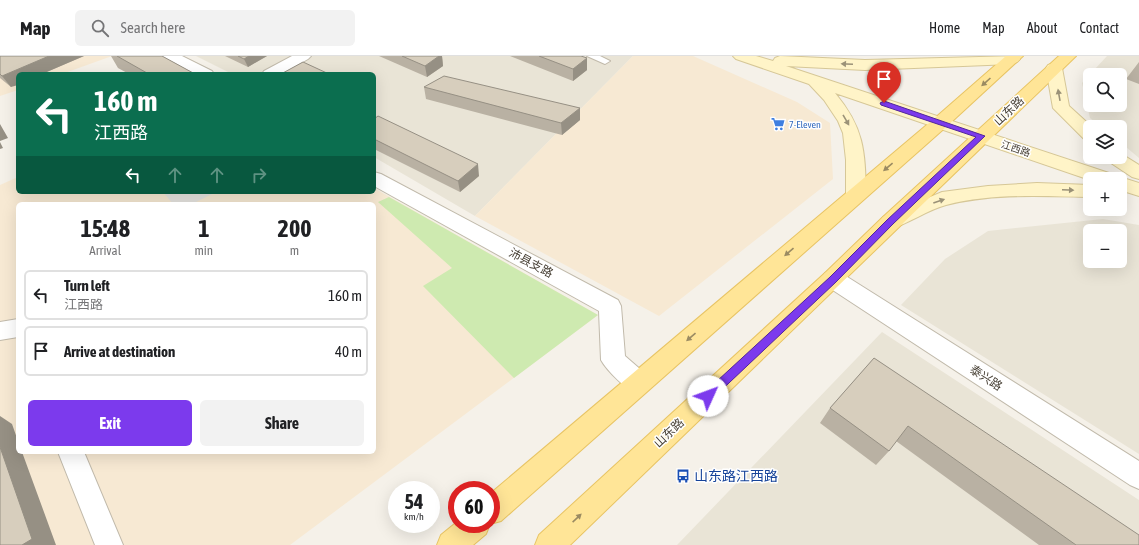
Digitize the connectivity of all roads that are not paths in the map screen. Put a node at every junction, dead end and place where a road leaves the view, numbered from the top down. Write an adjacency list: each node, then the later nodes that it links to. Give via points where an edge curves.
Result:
1 (170, 56): 8 (street)
2 (303, 56): 9 (street)
3 (592, 56): 6 (lane)
4 (1014, 57): 5 (main road, one-way to 5, via 865,65); 11 (main road, one-way to 11)
5 (746, 58): 10 (main road, 江西路)
6 (605, 61)
7 (1061, 62): 12 (main road, one-way to 7, via 1061,108); 13 (main road, 山东路)
8 (202, 72)
9 (274, 72)
10 (812, 80): 11 (main road, 江西路); 21 (main road, one-way to 21, via 833,99 849,123 856,148)
11 (941, 122): 13 (main road, 江西路); 21 (main road, one-way to 21)
12 (1083, 128)
13 (981, 136): 15 (main road, 江西路); 24 (main road, 山东路)
14 (1125, 164): 16 (main road)
15 (1087, 172)
16 (1139, 173)
17 (376, 179): 28 (street, 沛县支路, via 610,306 613,360)
18 (1127, 186): 19 (main road)
19 (1139, 190)
20 (1083, 191): 24 (main road, one-way to 20, via 942,199 972,194 1037,189)
21 (856, 194): 28 (main road, one-way to 28)
22 (1127, 195): 23 (main road)
23 (1139, 198)
24 (890, 222): 25 (main road, 山东路)
25 (833, 279): 30 (street, 泰兴路); 35 (main road, 山东路, one-way to 25)
26 (16, 328): 27 (street)
27 (0, 330)
28 (640, 383): 31 (main road)
29 (72, 454): 33 (street)
30 (1139, 476)
31 (500, 503)
32 (465, 533): 34 (main road)
33 (109, 545)
34 (451, 545)
35 (549, 545)

